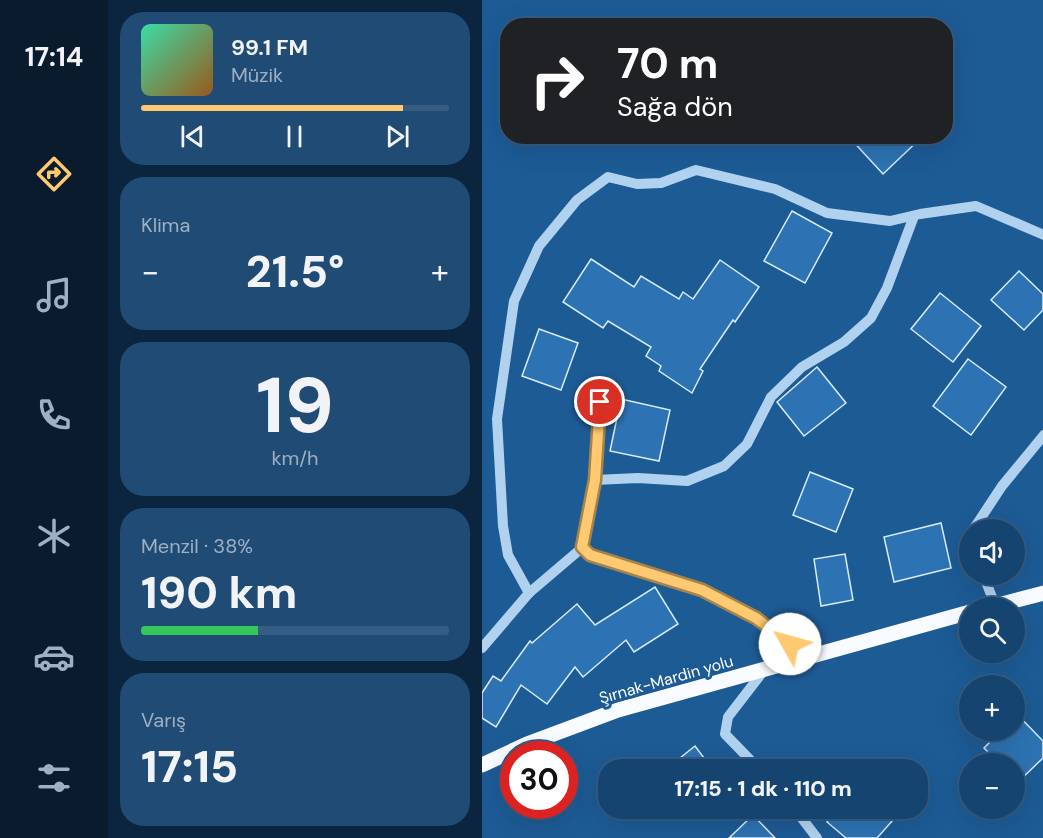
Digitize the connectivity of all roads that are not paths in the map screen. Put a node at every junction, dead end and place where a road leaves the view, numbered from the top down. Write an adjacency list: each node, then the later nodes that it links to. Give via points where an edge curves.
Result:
1 (914, 216): 2 (street, via 976,206); 5 (street, via 887,288 871,318 844,342 802,367 771,397 747,444 724,466 687,481); 8 (street, via 890,221 827,213 775,189 696,170 661,183 637,184 608,177 577,200 539,246 514,301 497,419 508,555)
2 (1043, 235)
3 (600, 402): 5 (street)
4 (1043, 435): 6 (street)
5 (595, 480): 7 (street)
6 (980, 519)
7 (582, 547): 8 (street); 13 (street, via 590,555 702,590 756,618)
8 (529, 593): 12 (street)
9 (1043, 593): 10 (main road)
10 (1025, 598)
11 (959, 615): 13 (main road, Şırnak-Mardin yolu)
12 (482, 648)
13 (807, 657): 14 (main road, Şırnak-Mardin yolu)
14 (765, 669): 15 (street, via 728,717 725,734); 16 (main road, Şırnak-Mardin yolu, via 618,710)
15 (749, 759)
16 (482, 765)
17 (803, 819): 18 (street)
18 (818, 838)

